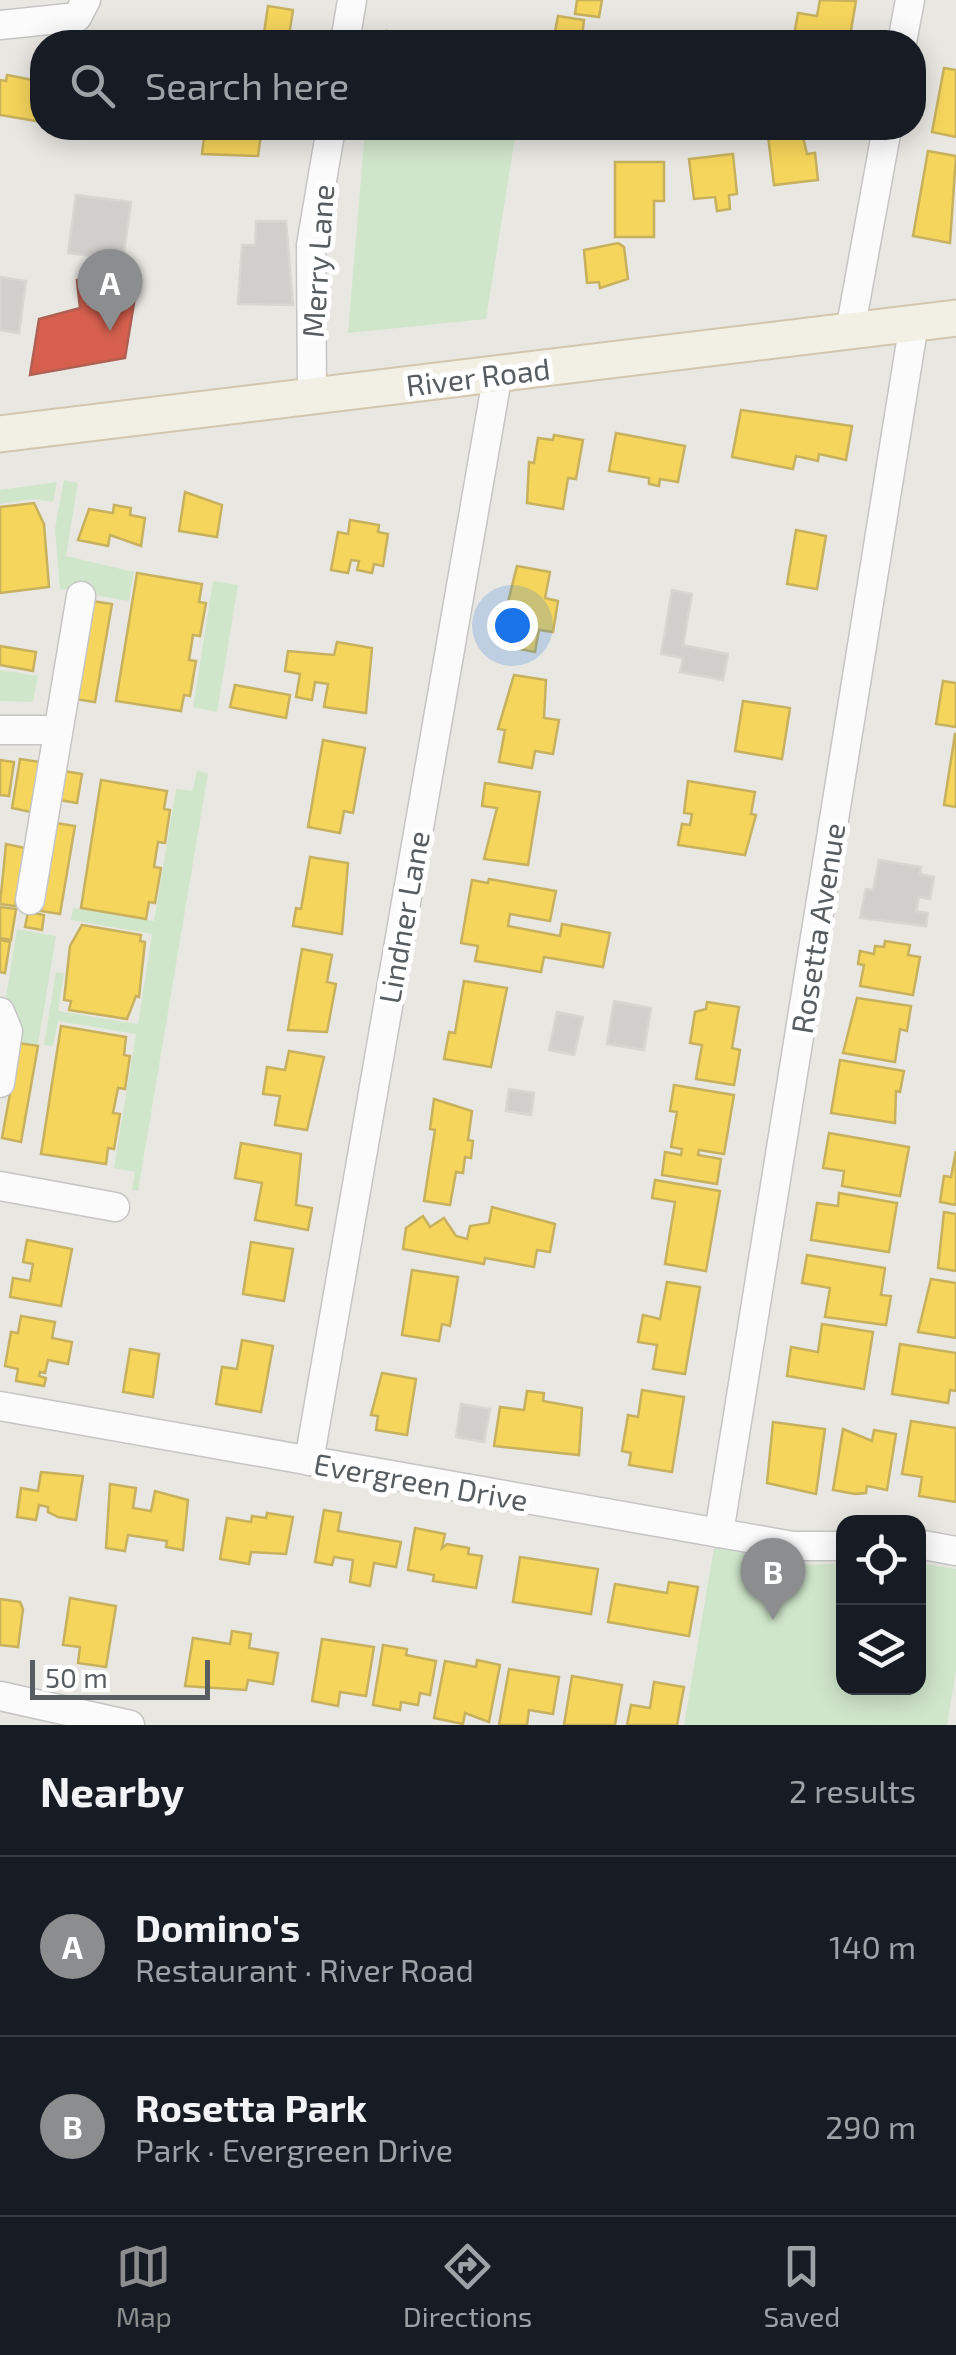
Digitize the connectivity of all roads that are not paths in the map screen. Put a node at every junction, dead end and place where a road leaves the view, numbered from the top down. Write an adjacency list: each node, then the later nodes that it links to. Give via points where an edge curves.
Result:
1 (86, 0): 4 (street, via 77,17 63,22)
2 (352, 0): 5 (street)
3 (910, 0): 6 (street)
4 (0, 25)
5 (347, 30)
6 (904, 30)
7 (329, 140): 13 (street, Merry Lane, via 310,268)
8 (884, 140): 11 (street)
9 (956, 318): 10 (main road, River Road)
10 (914, 323): 11 (main road, River Road); 25 (street, Rosetta Avenue)
11 (850, 331): 12 (main road, River Road)
12 (498, 374): 13 (main road, River Road); 24 (street, Lindner Lane)
13 (312, 396): 14 (main road, River Road)
14 (0, 434)
15 (80, 596): 17 (street)
16 (0, 730): 17 (street)
17 (58, 730): 18 (street)
18 (30, 900)
19 (0, 1012): 20 (street, via 8,1030)
20 (0, 1083)
21 (0, 1186): 22 (street)
22 (115, 1207)
23 (0, 1406): 24 (street, Evergreen Drive)
24 (309, 1461): 25 (street, Evergreen Drive)
25 (719, 1533): 27 (street, Evergreen Drive)
26 (926, 1545): 28 (street)
27 (836, 1546)
28 (956, 1551)
29 (0, 1696): 30 (street)
30 (130, 1725)

